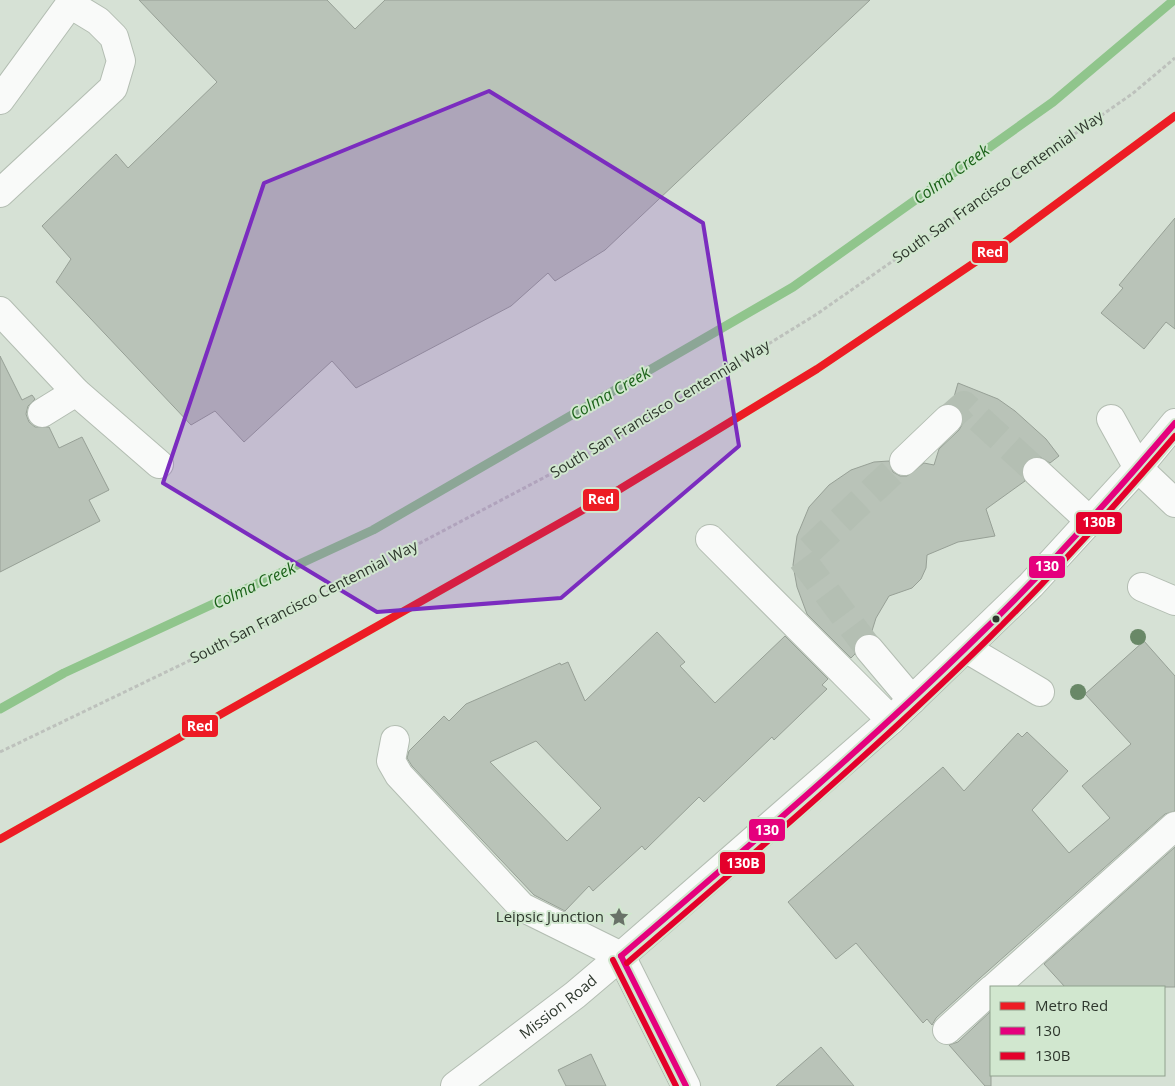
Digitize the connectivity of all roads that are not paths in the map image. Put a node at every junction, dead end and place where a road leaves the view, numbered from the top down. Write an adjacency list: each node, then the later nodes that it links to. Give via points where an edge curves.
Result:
1 (72, 2): 2 (street); 3 (street, via 98,20 114,37 121,61 113,88)
2 (0, 100)
3 (0, 193)
4 (0, 311): 5 (street)
5 (76, 392): 6 (street); 11 (street)
6 (42, 413)
7 (948, 419): 10 (street)
8 (1111, 419): 12 (street)
9 (1175, 423): 12 (street, Mission Road)
10 (904, 461)
11 (159, 464)
12 (1138, 468): 14 (street); 15 (street, Mission Road)
13 (1038, 472): 15 (street)
14 (1175, 503)
15 (1091, 522): 20 (street, Mission Road)
16 (710, 539): 23 (street)
17 (1142, 587): 18 (street)
18 (1175, 601)
19 (869, 649): 22 (street)
20 (967, 649): 21 (street); 22 (street, Mission Road)
21 (1040, 692)
22 (912, 700): 23 (street, Mission Road)
23 (891, 720): 26 (street, Mission Road)
24 (395, 740): 26 (street, via 391,761 399,775 522,907)
25 (1175, 826): 27 (street)
26 (621, 956): 30 (street, Mission Road); 31 (street)
27 (996, 986)
28 (990, 991): 29 (street)
29 (947, 1030)
30 (455, 1086)
31 (686, 1086)

